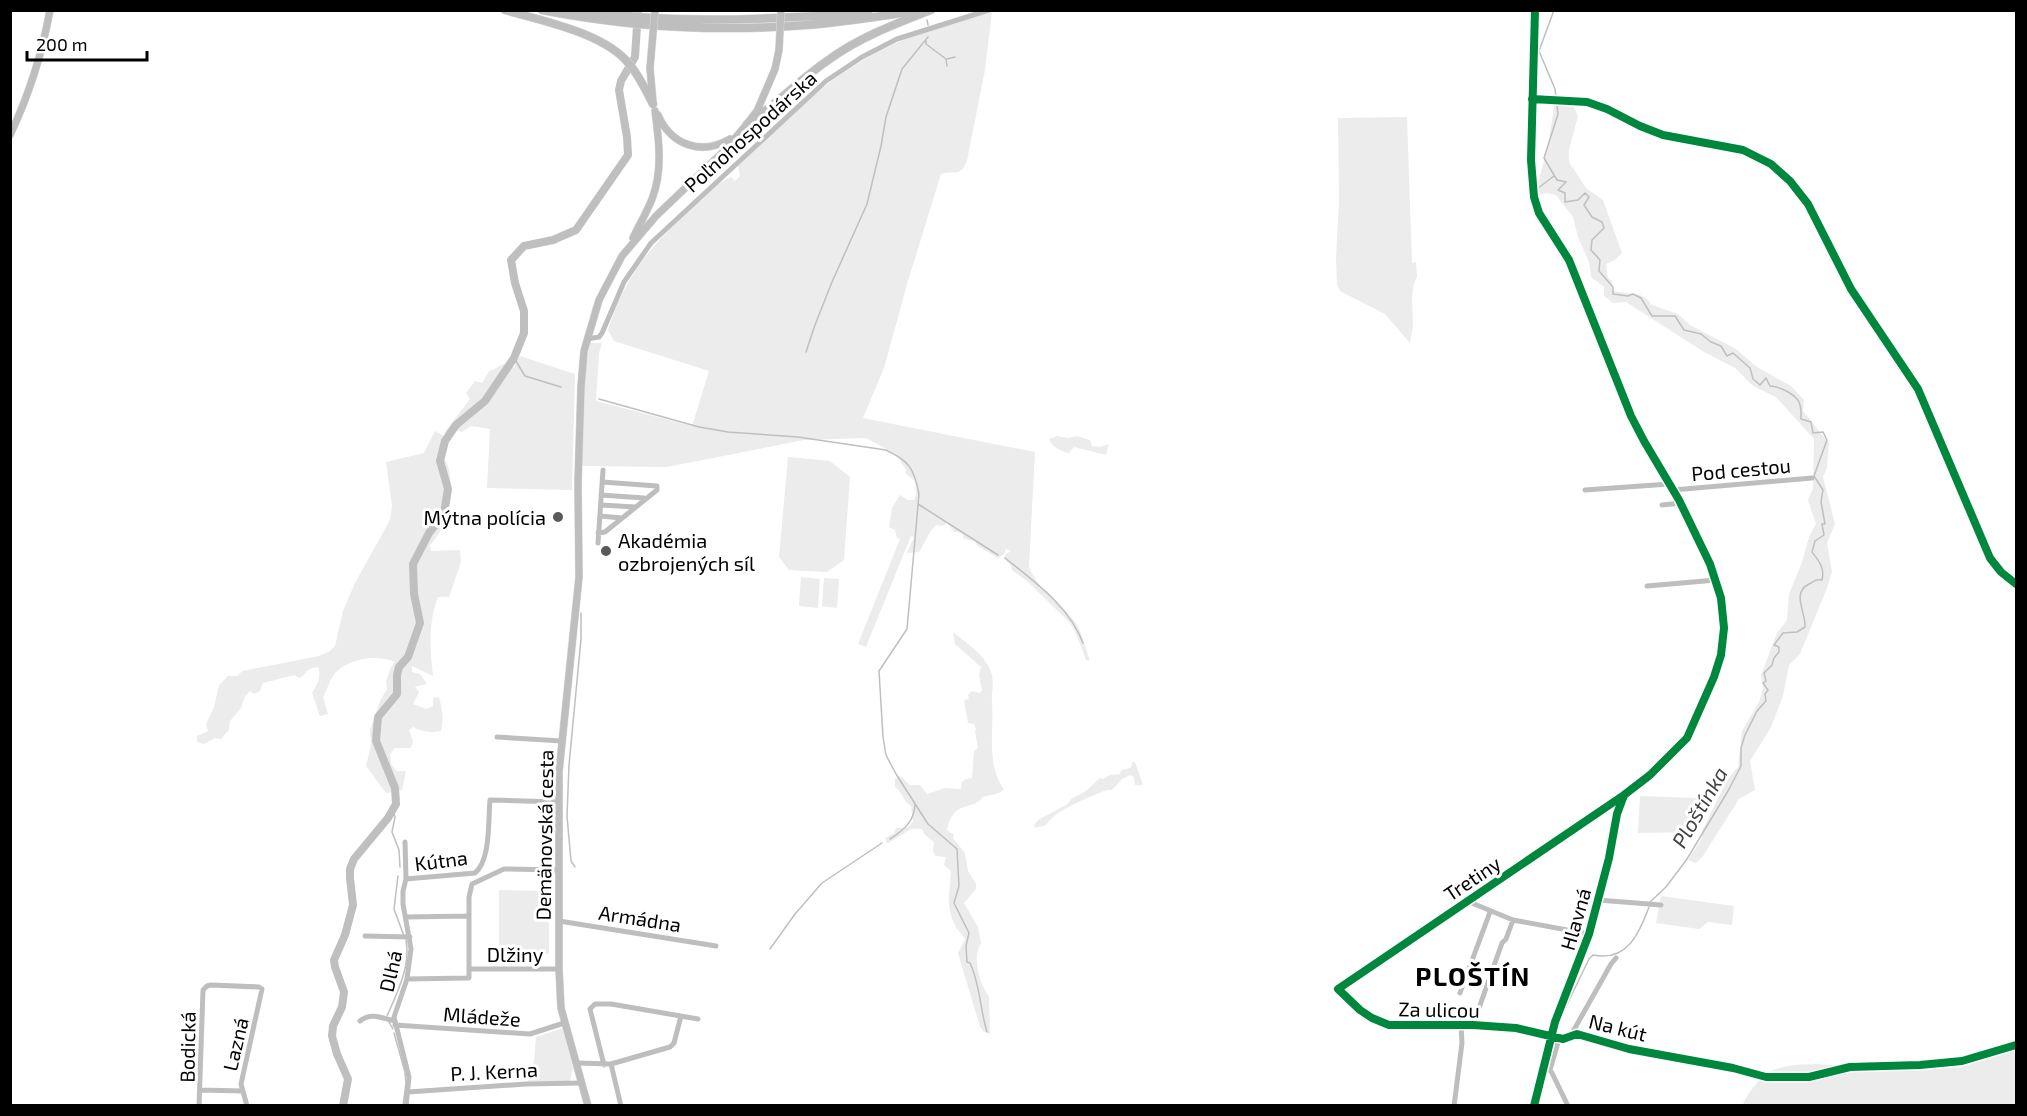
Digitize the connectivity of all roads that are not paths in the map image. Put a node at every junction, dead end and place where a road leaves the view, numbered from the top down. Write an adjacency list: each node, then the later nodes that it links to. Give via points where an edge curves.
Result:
1 (50, 10): 17 (main road, via 32,86)
2 (505, 10): 15 (highway, via 613,49 630,64)
3 (542, 10): 12 (highway)
4 (583, 10): 12 (highway)
5 (655, 10): 15 (main road, bridge, via 650,68)
6 (782, 10): 16 (main road, bridge, via 775,69 757,111)
7 (869, 10): 13 (highway, via 807,17)
8 (921, 10): 13 (highway, via 807,25 736,28)
9 (931, 10): 16 (highway, via 876,32 840,52)
10 (989, 10): 20 (street, Poľnohospodárska, via 897,39 826,81 654,240 624,282 602,333)
11 (1535, 10): 14 (street, Tretiny)
12 (630, 20): 13 (highway)
13 (645, 21)
14 (1532, 99): 25 (street, Tretiny, via 1532,170 1537,209 1569,260 1627,406); 38 (street, via 1582,101 1663,135 1743,150 1771,164 1790,181 1808,204 1851,289 1913,379 1986,551)
15 (654, 107): 18 (main road, via 670,134 688,146 710,147); 19 (main road, via 660,152 656,185)
16 (747, 124): 18 (main road)
17 (10, 135)
18 (735, 136): 19 (main road)
19 (629, 247): 20 (main road, Demänovská cesta, via 603,291)
20 (586, 339): 41 (main road, Demänovská cesta, via 581,387 576,622)
21 (603, 470): 23 (street)
22 (1812, 478): 25 (street, Pod cestou)
23 (602, 482): 24 (street); 27 (street)
24 (645, 485): 28 (street); 28 (street, via 657,486 657,490)
25 (1671, 487): 26 (street, Pod cestou); 29 (street, Tretiny)
26 (1585, 490)
27 (601, 495): 28 (street); 30 (street)
28 (644, 499): 32 (street)
29 (1681, 504): 31 (street); 37 (street, Tretiny)
30 (601, 505): 32 (street); 33 (street)
31 (1662, 505)
32 (636, 507): 34 (street)
33 (600, 516): 34 (street); 35 (street)
34 (623, 518): 35 (street)
35 (598, 533): 36 (street)
36 (598, 543)
37 (1716, 580): 39 (street); 42 (street, Tretiny, via 1724,635 1710,690 1684,742)
38 (2016, 584)
39 (1647, 586)
40 (498, 737): 41 (street)
41 (562, 741): 43 (main road, Demänovská cesta)
42 (1624, 795): 49 (street, Hlavná); 50 (street, Tretiny)
43 (559, 802): 45 (main road, Demänovská cesta); 46 (street, Kútna, via 490,800 485,858)
44 (405, 842): 47 (street, Dlhá)
45 (559, 870): 48 (street, via 504,869); 56 (main road, Demänovská cesta)
46 (475, 873): 47 (street, Kútna); 48 (street)
47 (406, 879): 54 (street, Dlhá)
48 (477, 881): 53 (street, via 470,887)
49 (1598, 900): 51 (street); 57 (street, Hlavná)
50 (1467, 902): 52 (street); 66 (street, Tretiny)
51 (1661, 905)
52 (1491, 912): 55 (street); 67 (street)
53 (469, 916): 54 (street); 62 (street)
54 (406, 917): 59 (street, Dlhá)
55 (1513, 920): 57 (street); 74 (street)
56 (559, 921): 60 (street, Armádna); 63 (main road, Demänovská cesta)
57 (1589, 933): 76 (street, Hlavná)
58 (365, 936): 59 (street)
59 (406, 937): 64 (street, Dlhá, via 411,949)
60 (716, 946)
61 (1616, 958): 75 (street)
62 (470, 969): 63 (street, Dlžiny); 64 (street, via 468,978)
63 (559, 969): 72 (main road, Demänovská cesta)
64 (407, 979): 71 (street, Dlhá)
65 (262, 989): 83 (street, Bodická, via 210,985 203,989); 84 (street, Lazná)
66 (1338, 989): 73 (street, Za ulicou, via 1360,1010 1389,1025)
67 (1460, 993)
68 (681, 1016): 69 (street); 79 (street, via 670,1047); 80 (street, via 611,1004 594,1005 590,1010)
69 (698, 1019)
70 (360, 1021): 71 (street, Mládeže, via 374,1016)
71 (390, 1021): 72 (street, Mládeže, via 532,1034); 85 (street, via 408,1073)
72 (564, 1023): 78 (main road, Demänovská cesta)
73 (1461, 1025): 74 (street, Za ulicou); 91 (street)
74 (1473, 1025): 76 (street, Za ulicou, via 1515,1028)
75 (1571, 1036): 76 (street); 77 (street, Na kút)
76 (1554, 1039): 81 (street, Hlavná); 81 (street)
77 (1657, 1054)
78 (576, 1063): 80 (street); 82 (main road, Demänovská cesta)
79 (611, 1064): 80 (street); 90 (street)
80 (604, 1065)
81 (1547, 1069): 92 (street, Hlavná); 93 (street, via 1558,1082)
82 (582, 1083): 85 (street, P. J. Kerna); 89 (main road, Demänovská cesta)
83 (201, 1090): 84 (street); 86 (street, Bodická)
84 (242, 1091): 87 (street, Lazná)
85 (408, 1092): 88 (street)
86 (199, 1106)
87 (247, 1106)
88 (406, 1106)
89 (588, 1106)
90 (621, 1106)
91 (1454, 1106)
92 (1534, 1106)
93 (1568, 1106)

